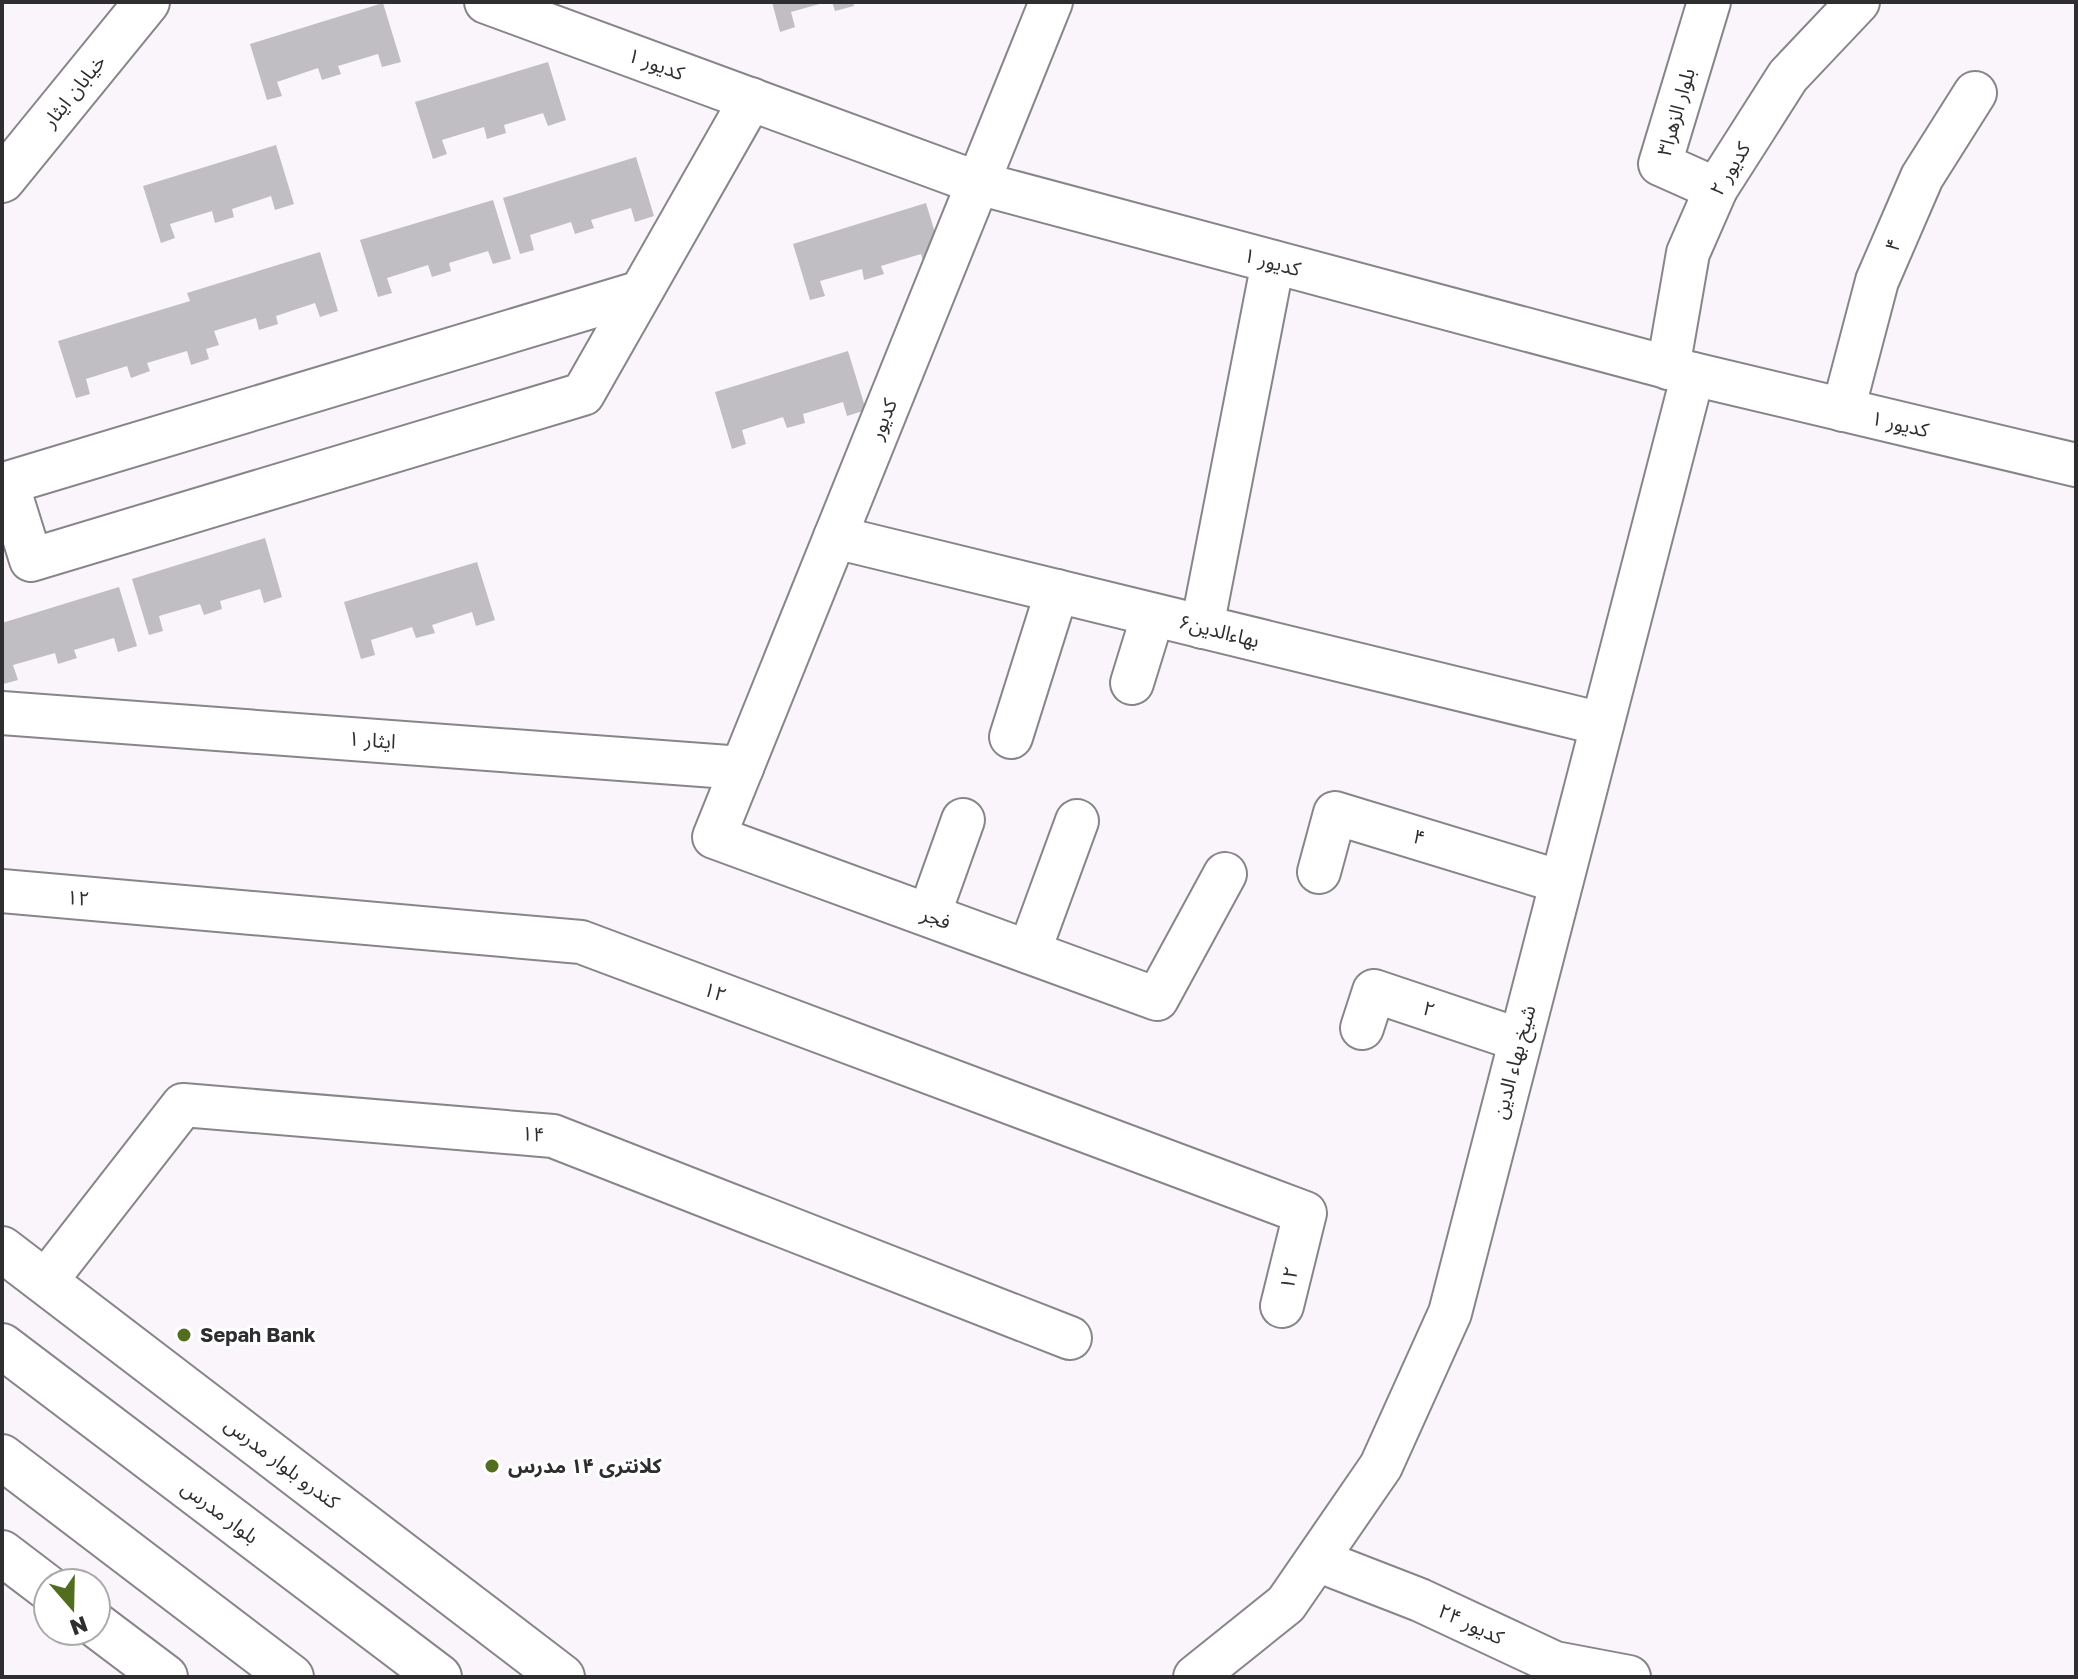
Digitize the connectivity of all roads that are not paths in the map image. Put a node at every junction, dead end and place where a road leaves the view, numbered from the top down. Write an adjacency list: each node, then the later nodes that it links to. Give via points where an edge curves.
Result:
1 (147, 2): 8 (main road, خیابان ایثار)
2 (486, 2): 7 (street, کدیور ۱)
3 (1051, 2): 9 (street, کدیور)
4 (1709, 2): 10 (street, بلوار الزهرا۳, via 1660,164)
5 (1858, 2): 10 (street, ۲ کدیور, via 1788,76)
6 (1975, 93): 14 (street, ۴, via 1922,177 1877,281)
7 (751, 99): 9 (street, کدیور ۱); 12 (street)
8 (2, 180)
9 (978, 183): 11 (street, کدیور ۱); 17 (street, کدیور)
10 (1716, 189): 13 (street, ۲ کدیور, via 1688,253)
11 (1273, 262): 13 (street, کدیور ۱); 20 (street)
12 (641, 292): 16 (street); 16 (street, via 583,394 75,547 31,560)
13 (1681, 371): 14 (street, کدیور ۱); 23 (street, شیخ بهاء الدین)
14 (1843, 410): 15 (street, کدیور ۱)
15 (2076, 465)
16 (5, 482)
17 (835, 537): 18 (street, ۶بهاءالدين); 25 (street, کدیور)
18 (1057, 591): 19 (street, ۶بهاءالدين); 24 (street)
19 (1153, 615): 20 (street, ۶بهاءالدين); 21 (street)
20 (1202, 627): 23 (street, ۶بهاءالدين)
21 (1132, 683)
22 (2, 713): 25 (street, ایثار ۱)
23 (1602, 724): 31 (street, شیخ بهاء الدین)
24 (1011, 737)
25 (742, 768): 28 (street, کدیور)
26 (963, 820): 33 (street)
27 (1077, 821): 34 (street)
28 (714, 837): 33 (street, فجر)
29 (1319, 872): 31 (street, ۴, via 1335,813)
30 (1225, 874): 34 (street, فجر, via 1157,999)
31 (1561, 882): 36 (street, شیخ بهاء الدین)
32 (2, 891): 39 (street, ۱۲, via 581,942 1305,1213)
33 (929, 915): 34 (street, فجر)
34 (1029, 952)
35 (1362, 1028): 36 (street, ۲, via 1374,991)
36 (1520, 1040): 44 (street, شیخ بهاء الدین, via 1450,1313 1381,1466)
37 (2, 1249): 38 (main road, کندرو بلوار مدرس)
38 (45, 1282): 40 (street, ۱۴, via 183,1105 553,1136); 51 (main road, کندرو بلوار مدرس)
39 (1282, 1306)
40 (1070, 1338)
41 (2, 1346): 50 (main road, بلوار مدرس)
42 (2, 1457): 49 (main road)
43 (2, 1553): 45 (main road)
44 (1317, 1560): 47 (street, کدیور ۲۴, via 1420,1600); 52 (street, شیخ بهاء الدین, via 1286,1604)
45 (32, 1576)
46 (112, 1637): 48 (main road)
47 (1551, 1670): 53 (street, کدیور ۲۴)
48 (165, 1677)
49 (291, 1677)
50 (439, 1677)
51 (562, 1677)
52 (1195, 1677)
53 (1629, 1677)

